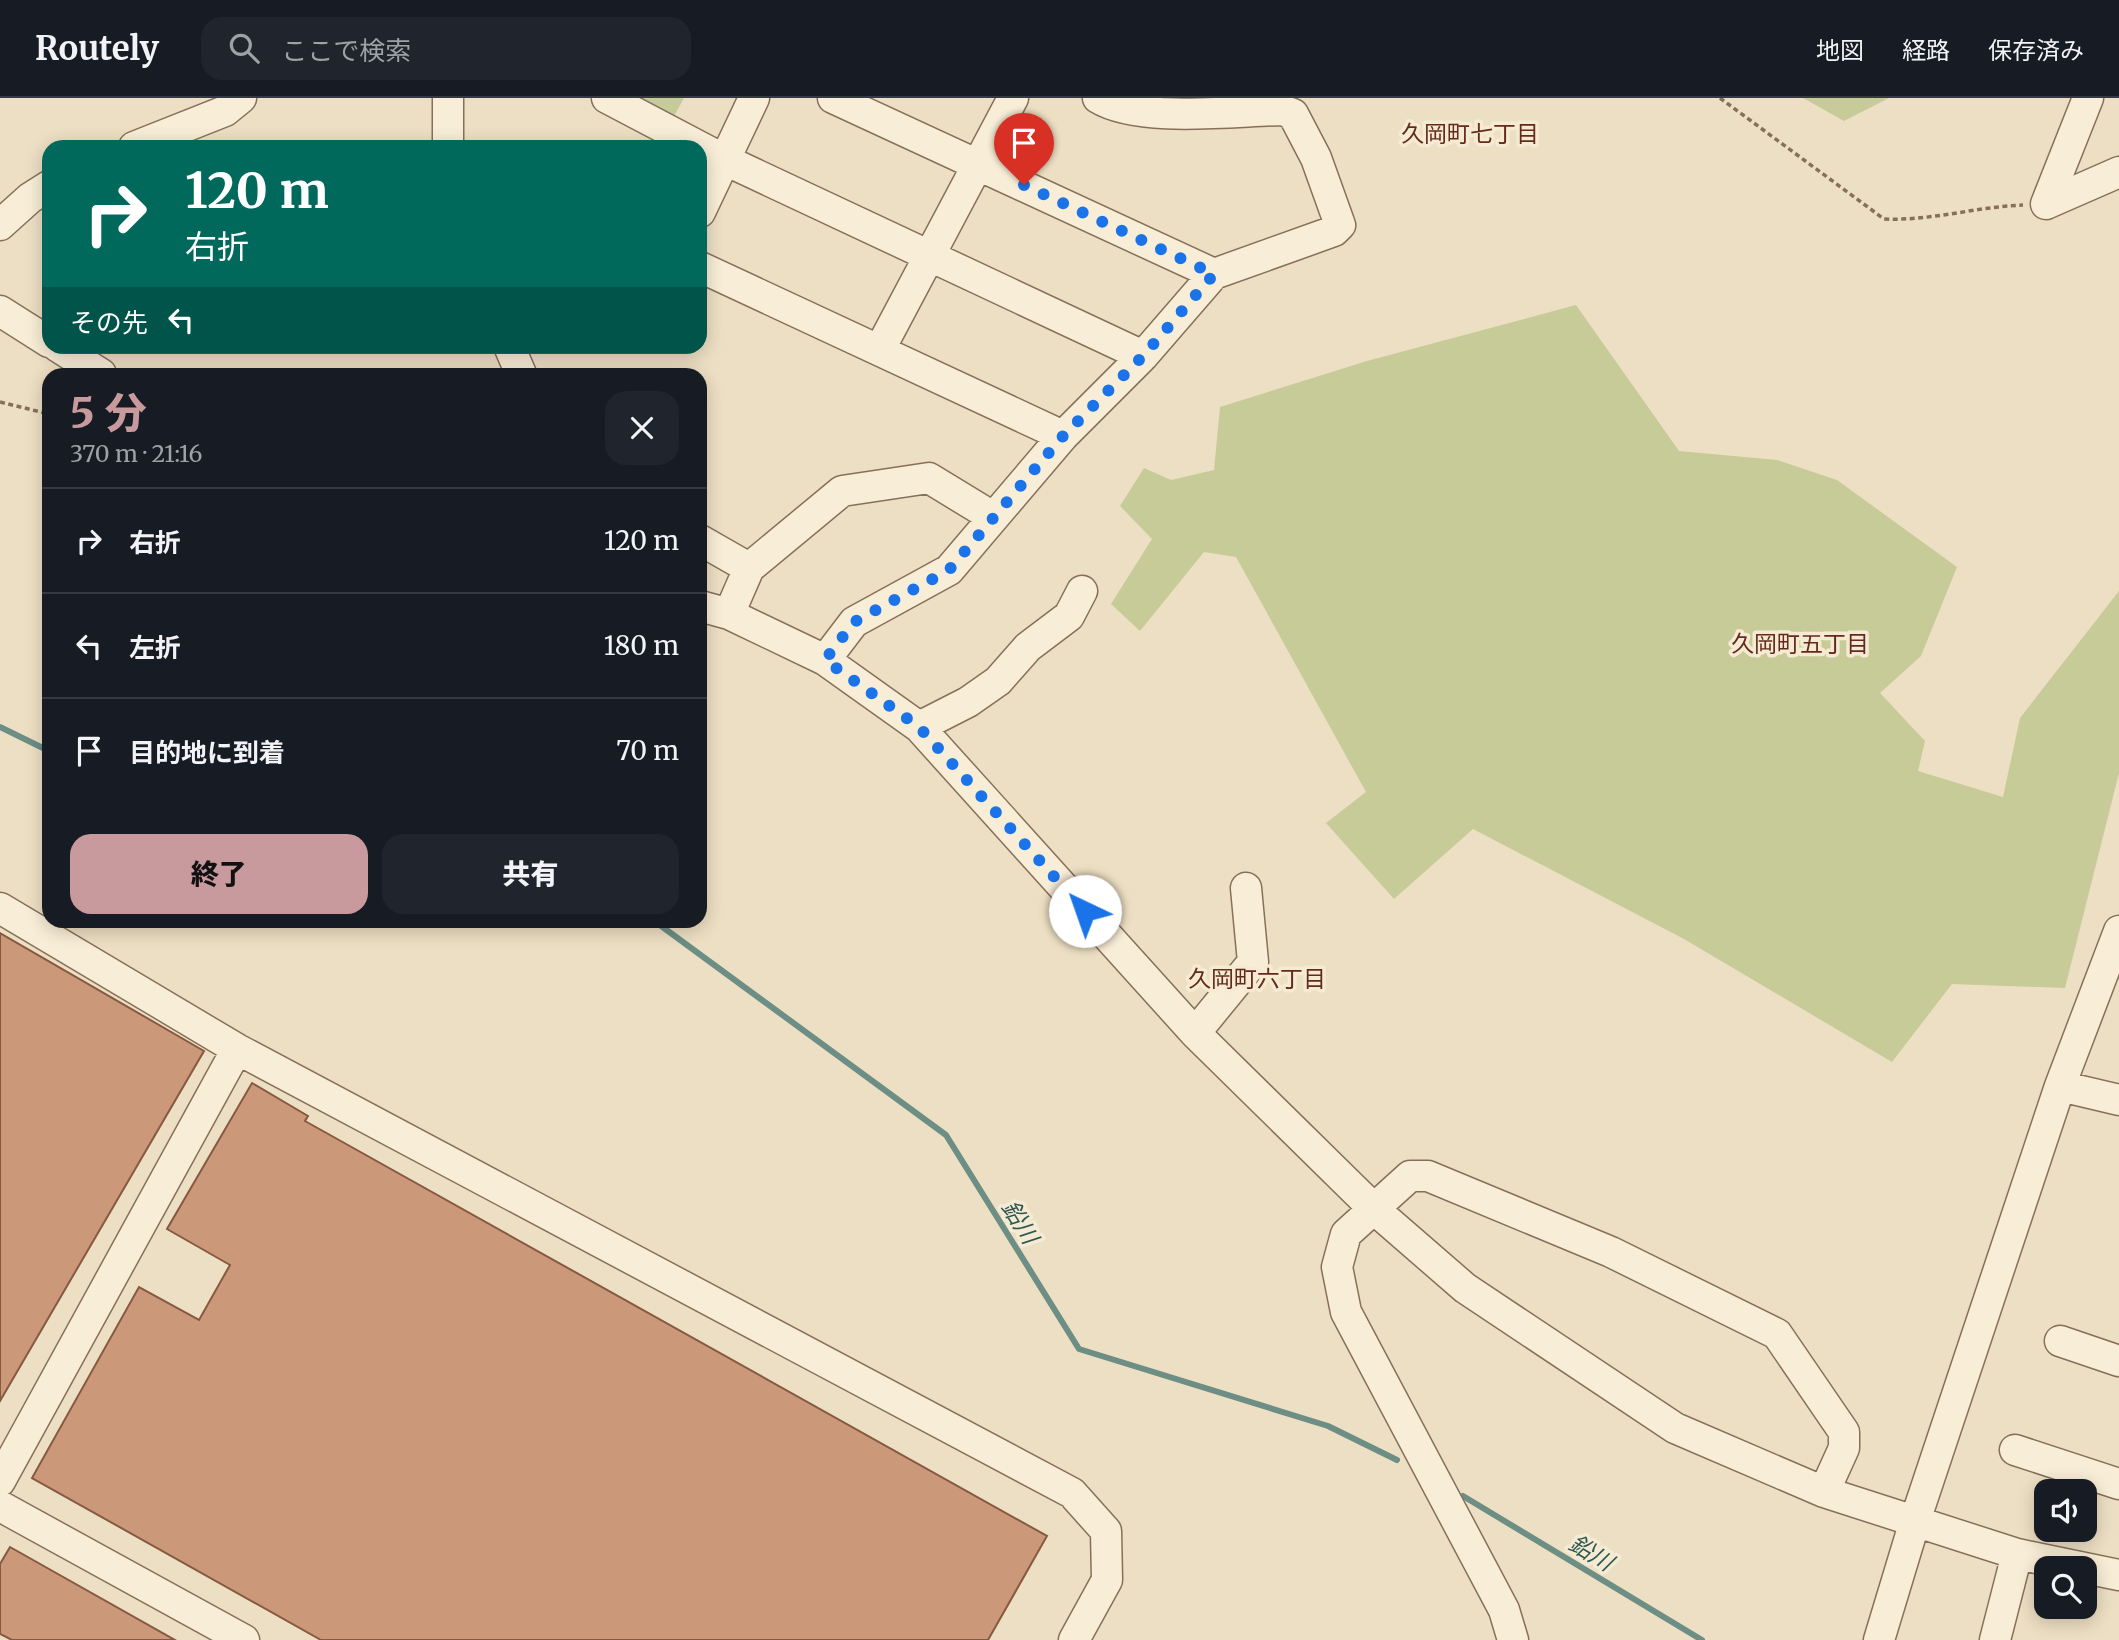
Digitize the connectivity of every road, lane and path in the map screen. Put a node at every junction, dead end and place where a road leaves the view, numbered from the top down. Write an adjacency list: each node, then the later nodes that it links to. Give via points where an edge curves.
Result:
1 (448, 98): 11 (street)
2 (607, 98): 12 (street)
3 (754, 98): 14 (street)
4 (833, 98): 15 (street)
5 (1013, 98): 15 (street)
6 (1098, 98): 23 (street, via 1139,112 1282,110 1293,114 1316,158 1340,225)
7 (1720, 98): 19 (path, via 1884,219 1916,220 1980,207)
8 (2088, 98): 19 (street)
9 (223, 102): 10 (street)
10 (148, 140)
11 (449, 140)
12 (687, 140)
13 (707, 151): 14 (street)
14 (725, 160): 18 (street); 21 (street)
15 (976, 163): 21 (street); 23 (street)
16 (2119, 172): 19 (street)
17 (42, 190): 20 (street)
18 (707, 197)
19 (2046, 204)
20 (0, 225)
21 (930, 258): 26 (street); 28 (street)
22 (707, 270): 26 (street)
23 (1214, 274): 28 (street)
24 (0, 310): 25 (street)
25 (42, 337)
26 (880, 349): 32 (street)
27 (70, 354): 29 (street)
28 (1143, 356): 32 (street)
29 (92, 368)
30 (0, 402): 31 (path)
31 (42, 412)
32 (1063, 436): 33 (street)
33 (993, 517): 35 (street, via 929,478 842,491); 39 (street, via 949,570 854,622)
34 (707, 544): 35 (street)
35 (749, 568): 38 (street)
36 (1082, 590): 40 (street, via 1069,616 1028,647 998,681)
37 (707, 608): 38 (street)
38 (729, 614): 39 (street)
39 (825, 660): 40 (street)
40 (919, 727): 44 (street)
41 (1245, 888): 44 (street, via 1253,962)
42 (0, 908): 45 (street)
43 (2119, 931): 46 (street)
44 (1195, 1032): 48 (street)
45 (237, 1049): 52 (street); 60 (street, via 1072,1493 1106,1531 1107,1580)
46 (2060, 1086): 47 (street); 56 (street)
47 (2119, 1100)
48 (1374, 1209): 54 (street, via 1465,1288 1675,1428); 54 (street, via 1409,1176 1428,1176 1611,1252 1777,1334 1844,1432 1844,1448); 61 (street, via 1346,1234 1337,1267 1346,1312 1504,1610)
49 (2060, 1341): 50 (street)
50 (2119, 1360)
51 (2015, 1450): 53 (street)
52 (0, 1481)
53 (2119, 1484)
54 (1824, 1492): 56 (street)
55 (0, 1506): 59 (street)
56 (1915, 1521): 57 (street); 62 (street)
57 (2017, 1554): 58 (street); 63 (street)
58 (2119, 1575)
59 (244, 1640)
60 (1074, 1640)
61 (1513, 1640)
62 (1879, 1640)
63 (1996, 1640)

